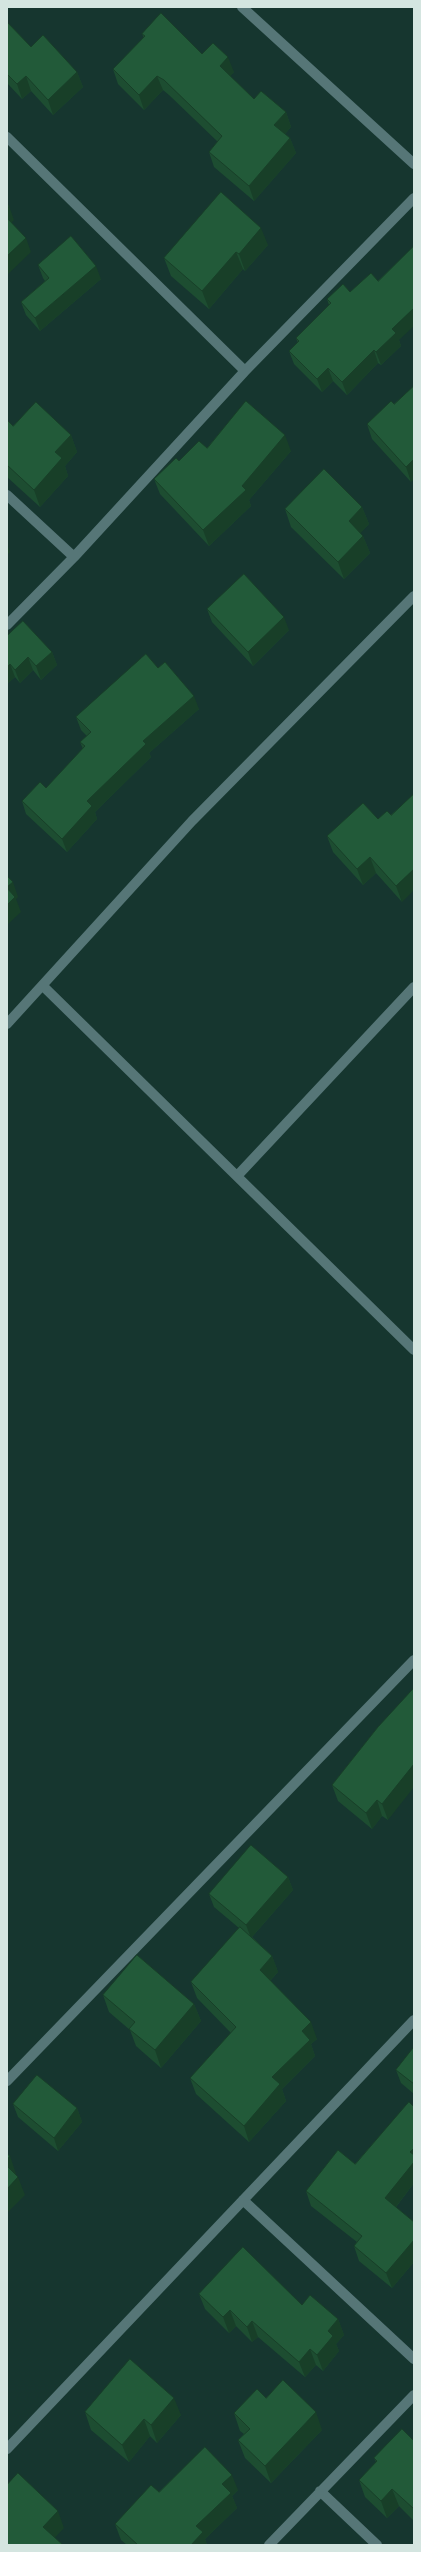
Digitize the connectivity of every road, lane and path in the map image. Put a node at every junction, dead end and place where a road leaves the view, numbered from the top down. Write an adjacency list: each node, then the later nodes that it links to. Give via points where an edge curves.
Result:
1 (242, 7): 3 (street)
2 (7, 137): 5 (street)
3 (414, 164)
4 (414, 198): 5 (street)
5 (245, 371): 7 (street)
6 (7, 495): 7 (street)
7 (74, 557): 9 (street)
8 (414, 596): 10 (street, via 192,820)
9 (7, 625)
10 (43, 986): 12 (street); 13 (street)
11 (414, 987): 13 (street)
12 (7, 1024)
13 (238, 1175): 14 (street)
14 (414, 1350)
15 (414, 1660): 17 (street)
16 (414, 2020): 18 (street)
17 (7, 2081)
18 (243, 2200): 19 (street); 21 (street)
19 (414, 2359)
20 (414, 2395): 22 (street)
21 (7, 2449)
22 (320, 2492): 23 (street); 24 (street)
23 (269, 2545)
24 (376, 2545)

